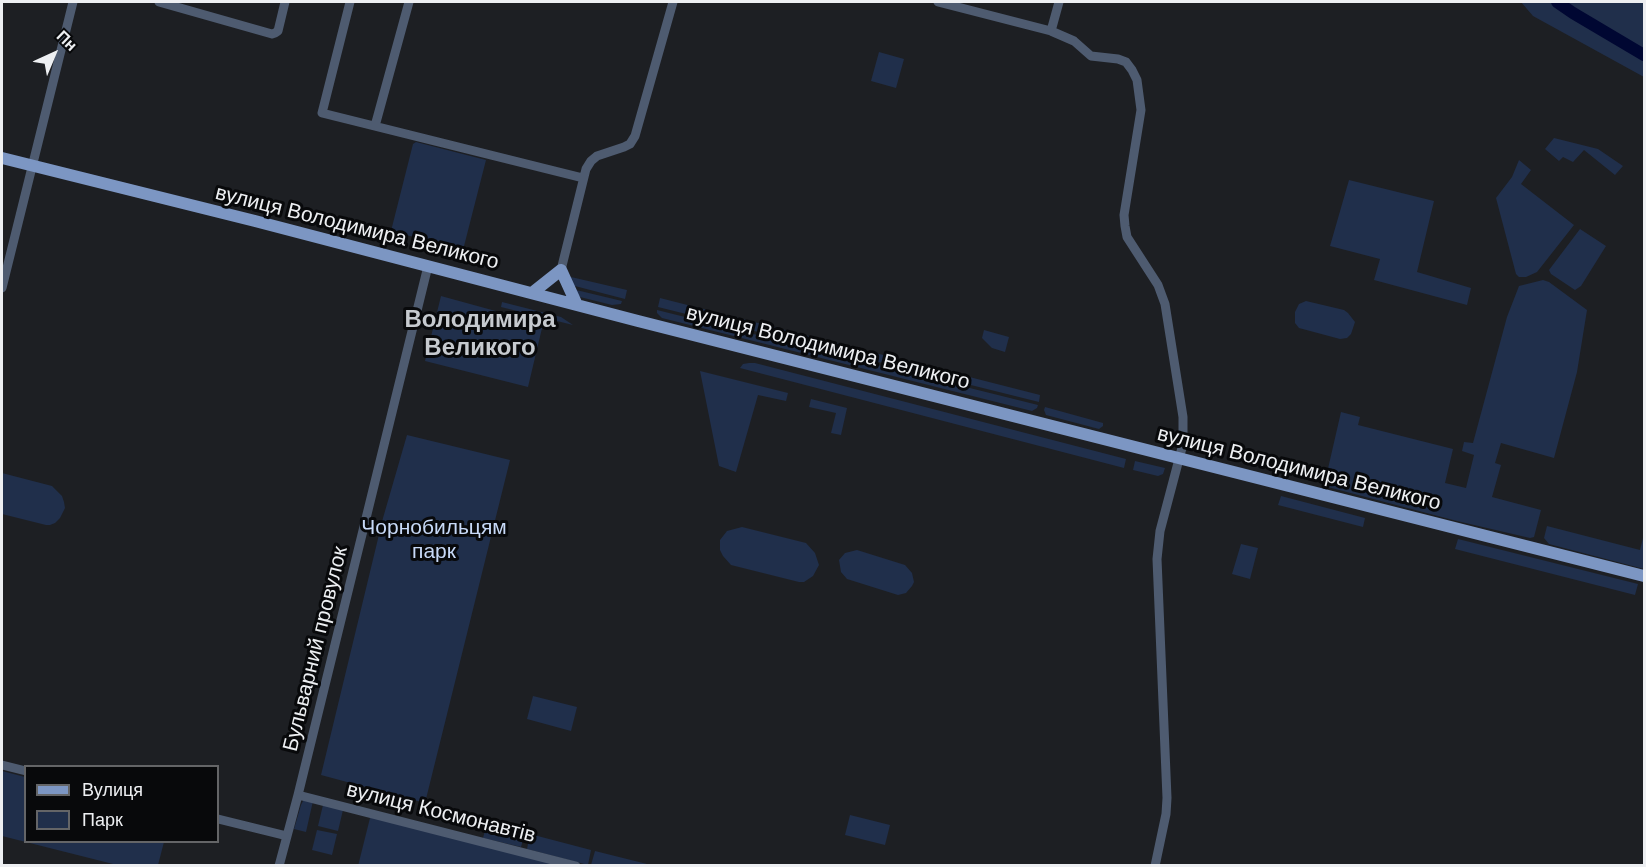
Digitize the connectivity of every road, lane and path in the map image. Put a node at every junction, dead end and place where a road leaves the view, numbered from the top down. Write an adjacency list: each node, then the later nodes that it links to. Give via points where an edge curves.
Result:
1 (73, 2): 12 (street)
2 (159, 2): 3 (street, via 272,34 278,31)
3 (285, 2)
4 (350, 2): 10 (street, via 322,113)
5 (409, 2): 10 (street)
6 (673, 2): 13 (street, via 635,136 630,144 597,156)
7 (938, 2): 9 (street)
8 (1059, 2): 9 (street)
9 (1051, 31): 19 (street, via 1074,41 1091,56 1126,62 1137,80 1141,110 1125,226 1127,237 1158,285 1165,304 1183,417)
10 (375, 126): 13 (street)
11 (2, 158): 12 (main road, вулиця Володимира Великого)
12 (32, 166): 14 (main road, вулиця Володимира Великого); 16 (street)
13 (583, 178): 15 (street)
14 (428, 266): 17 (main road, вулиця Володимира Великого); 23 (street, Бульварний провулок)
15 (561, 270): 17 (main road); 18 (main road)
16 (2, 288)
17 (532, 293): 18 (main road, вулиця Володимира Великого)
18 (577, 305): 19 (main road, вулиця Володимира Великого)
19 (1179, 458): 20 (main road, вулиця Володимира Великого); 28 (street, via 1160,531 1157,559 1167,798)
20 (1644, 576)
21 (2, 765): 22 (street)
22 (24, 770)
23 (298, 795): 25 (street, Бульварний провулок); 27 (street, вулиця Космонавтів)
24 (219, 819): 25 (street)
25 (287, 836): 26 (street, Бульварний провулок)
26 (279, 866)
27 (576, 866)
28 (1155, 866)

